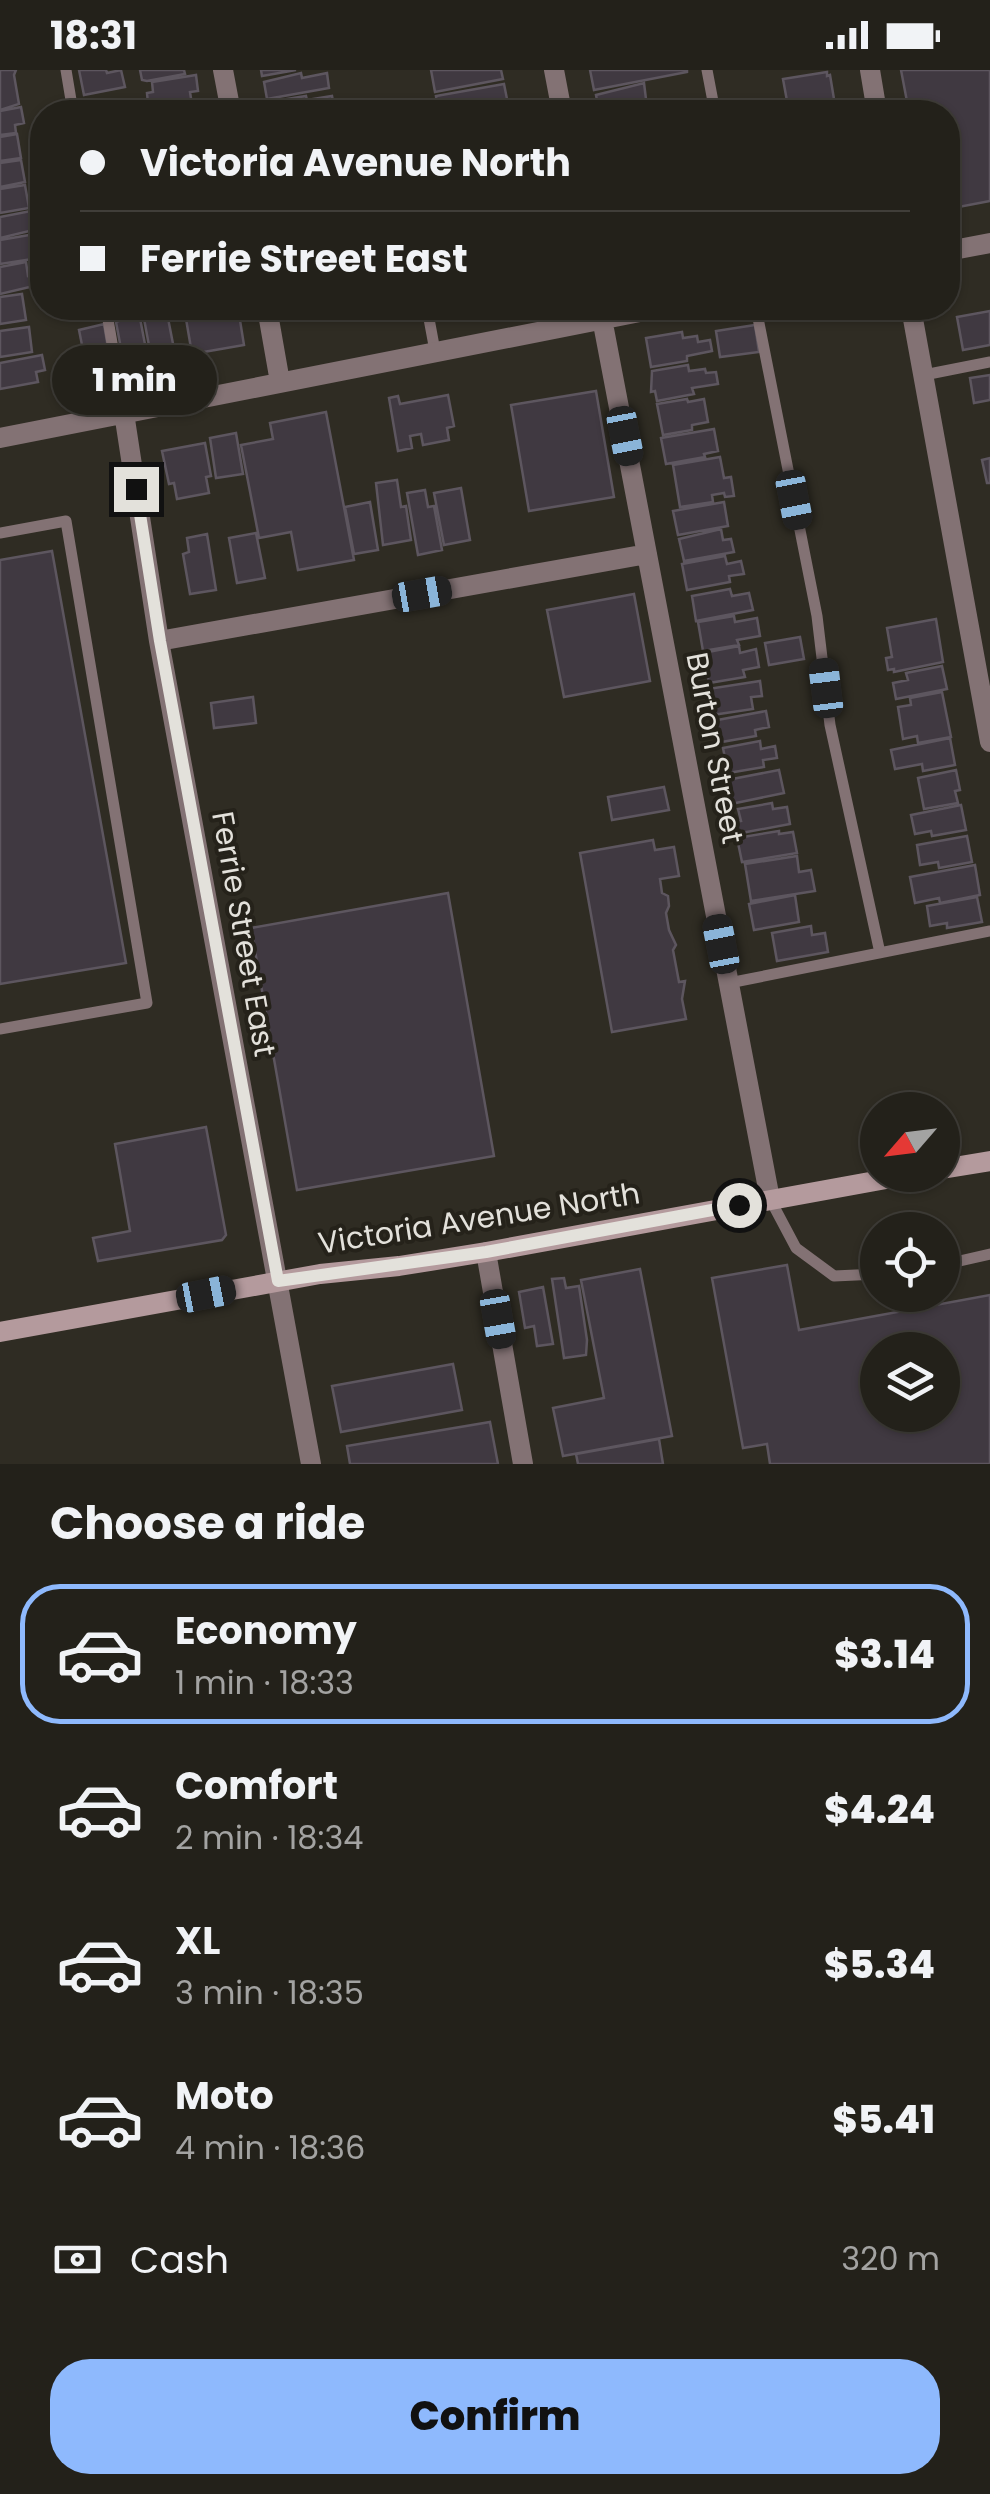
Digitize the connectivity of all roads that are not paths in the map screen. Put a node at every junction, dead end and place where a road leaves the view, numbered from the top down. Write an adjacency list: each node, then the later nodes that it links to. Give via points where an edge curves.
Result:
1 (66, 70): 6 (lane)
2 (224, 70): 7 (street)
3 (554, 70): 8 (street)
4 (708, 70): 9 (lane)
5 (870, 70): 10 (street)
6 (71, 100)
7 (229, 100)
8 (560, 100)
9 (713, 100)
10 (875, 100)
11 (990, 243): 12 (street)
12 (960, 249)
13 (108, 320): 24 (lane)
14 (269, 320): 23 (street)
15 (429, 320): 20 (lane)
16 (570, 320): 20 (street)
17 (602, 320): 27 (street, Burton Street)
18 (758, 320): 31 (lane, via 817,616 830,725)
19 (913, 320): 22 (street)
20 (435, 351): 23 (street)
21 (990, 362): 22 (lane)
22 (924, 375): 29 (street)
23 (280, 382): 24 (street)
24 (124, 414): 25 (street); 28 (street, Ferrie Street East)
25 (0, 438)
26 (0, 532): 33 (lane, via 66,521 147,1002)
27 (648, 554): 28 (street); 32 (street, Burton Street)
28 (160, 641): 42 (street, Ferrie Street East)
29 (990, 742)
30 (990, 930): 31 (lane)
31 (880, 953): 32 (lane)
32 (728, 983): 37 (street, Burton Street)
33 (0, 1029)
34 (990, 1161): 35 (main road)
35 (960, 1166)
36 (860, 1184): 37 (main road, Victoria Avenue North)
37 (770, 1200): 38 (main road, Victoria Avenue North); 41 (lane, via 796,1248 834,1276)
38 (486, 1252): 42 (main road, Victoria Avenue North); 45 (street)
39 (990, 1254): 40 (lane)
40 (960, 1261)
41 (860, 1275)
42 (278, 1281): 43 (main road, Victoria Avenue North); 44 (street, Ferrie Street East)
43 (0, 1332)
44 (311, 1464)
45 (523, 1464)

